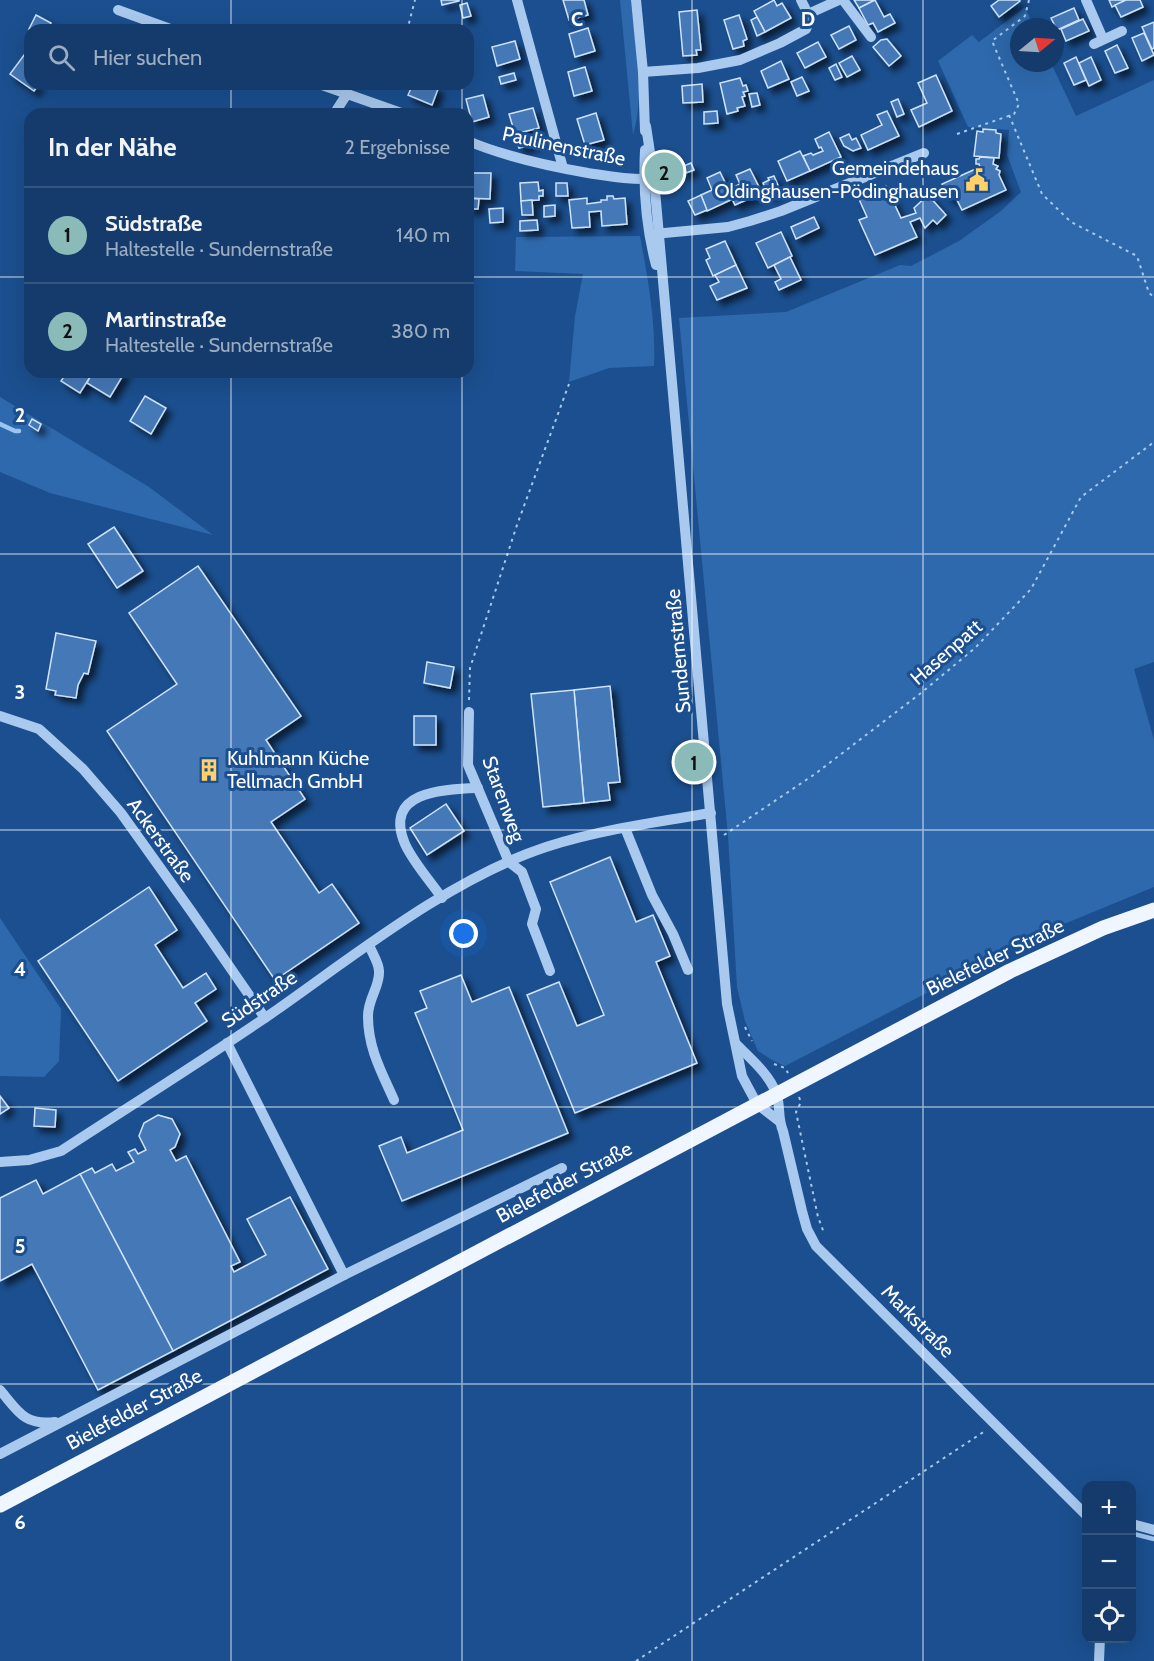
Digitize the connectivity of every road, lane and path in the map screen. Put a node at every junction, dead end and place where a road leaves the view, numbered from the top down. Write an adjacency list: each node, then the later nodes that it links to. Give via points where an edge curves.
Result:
1 (415, 0): 11 (path)
2 (517, 0): 23 (street)
3 (636, 0): 14 (street, Sundernstraße)
4 (801, 0): 9 (street)
5 (841, 0): 9 (street); 13 (street)
6 (1029, 0): 19 (path, via 1025,16 992,42 1018,104 1014,114)
7 (1086, 0): 12 (street, via 1099,42)
8 (117, 10): 10 (street)
9 (808, 14): 14 (street, via 806,29 740,60)
10 (156, 24)
11 (408, 24)
12 (1122, 31)
13 (870, 37)
14 (643, 72): 24 (street, Sundernstraße)
15 (336, 90): 16 (street)
16 (347, 94): 17 (street); 18 (street)
17 (338, 108)
18 (387, 108)
19 (1009, 115): 20 (path); 26 (path, via 1042,194 1071,222 1137,256 1149,293)
20 (957, 134)
21 (474, 143): 23 (street, Paulinenstraße)
22 (924, 153): 25 (street, via 750,221)
23 (563, 168): 24 (street, Paulinenstraße)
24 (649, 179): 25 (street, Sundernstraße)
25 (654, 234): 32 (street, Sundernstraße, via 663,290)
26 (1154, 297)
27 (569, 384): 29 (path, via 470,668)
28 (1154, 442): 34 (path, Hasenpatt, via 1081,497 1031,589 975,648 815,774)
29 (469, 712): 31 (street, Starenweg, via 468,765)
30 (0, 716): 41 (street, Ackerstraße, via 39,729 121,813)
31 (478, 788): 35 (street, Starenweg); 36 (street, via 437,791 417,798 405,805 400,816 406,846)
32 (711, 813): 33 (street, Südstraße); 34 (street, Sundernstraße)
33 (625, 828): 35 (street, Südstraße, via 546,847); 39 (street)
34 (713, 839): 45 (street, Sundernstraße, via 728,1004)
35 (509, 862): 36 (street, Südstraße); 40 (street, Starenweg, via 522,872 536,909 532,924)
36 (442, 898): 38 (street, Südstraße)
37 (1154, 910): 47 (main road, Bielefelder Straße, via 1103,928 1010,971)
38 (369, 945): 41 (street, Südstraße); 49 (street, via 380,969 369,1005 369,1032 375,1061)
39 (688, 970)
40 (550, 971)
41 (265, 1018): 44 (street, Südstraße)
42 (742, 1020): 43 (path)
43 (752, 1041)
44 (227, 1042): 52 (street, Südstraße, via 61,1151 29,1160); 55 (street)
45 (736, 1043): 48 (street); 50 (street, Sundernstraße, via 742,1076)
46 (772, 1063): 47 (path, via 785,1068)
47 (793, 1085): 48 (main road, Bielefelder Straße); 54 (path, via 801,1102 796,1112)
48 (777, 1094): 50 (main road, Bielefelder Straße); 51 (street, Markstraße)
49 (394, 1100)
50 (757, 1104): 51 (street); 60 (main road, Bielefelder Straße)
51 (779, 1121): 58 (street, Markstraße, via 807,1229 816,1246)
52 (0, 1162)
53 (562, 1168): 55 (street)
54 (826, 1238)
55 (344, 1275): 57 (street)
56 (0, 1390): 57 (street, via 20,1413 38,1424)
57 (61, 1421): 59 (street)
58 (996, 1424): 61 (street, Markstraße); 65 (path)
59 (0, 1454)
60 (0, 1505)
61 (1082, 1511)
62 (1136, 1525): 63 (street)
63 (1154, 1530)
64 (1100, 1643): 66 (street)
65 (636, 1661)
66 (1100, 1661)

